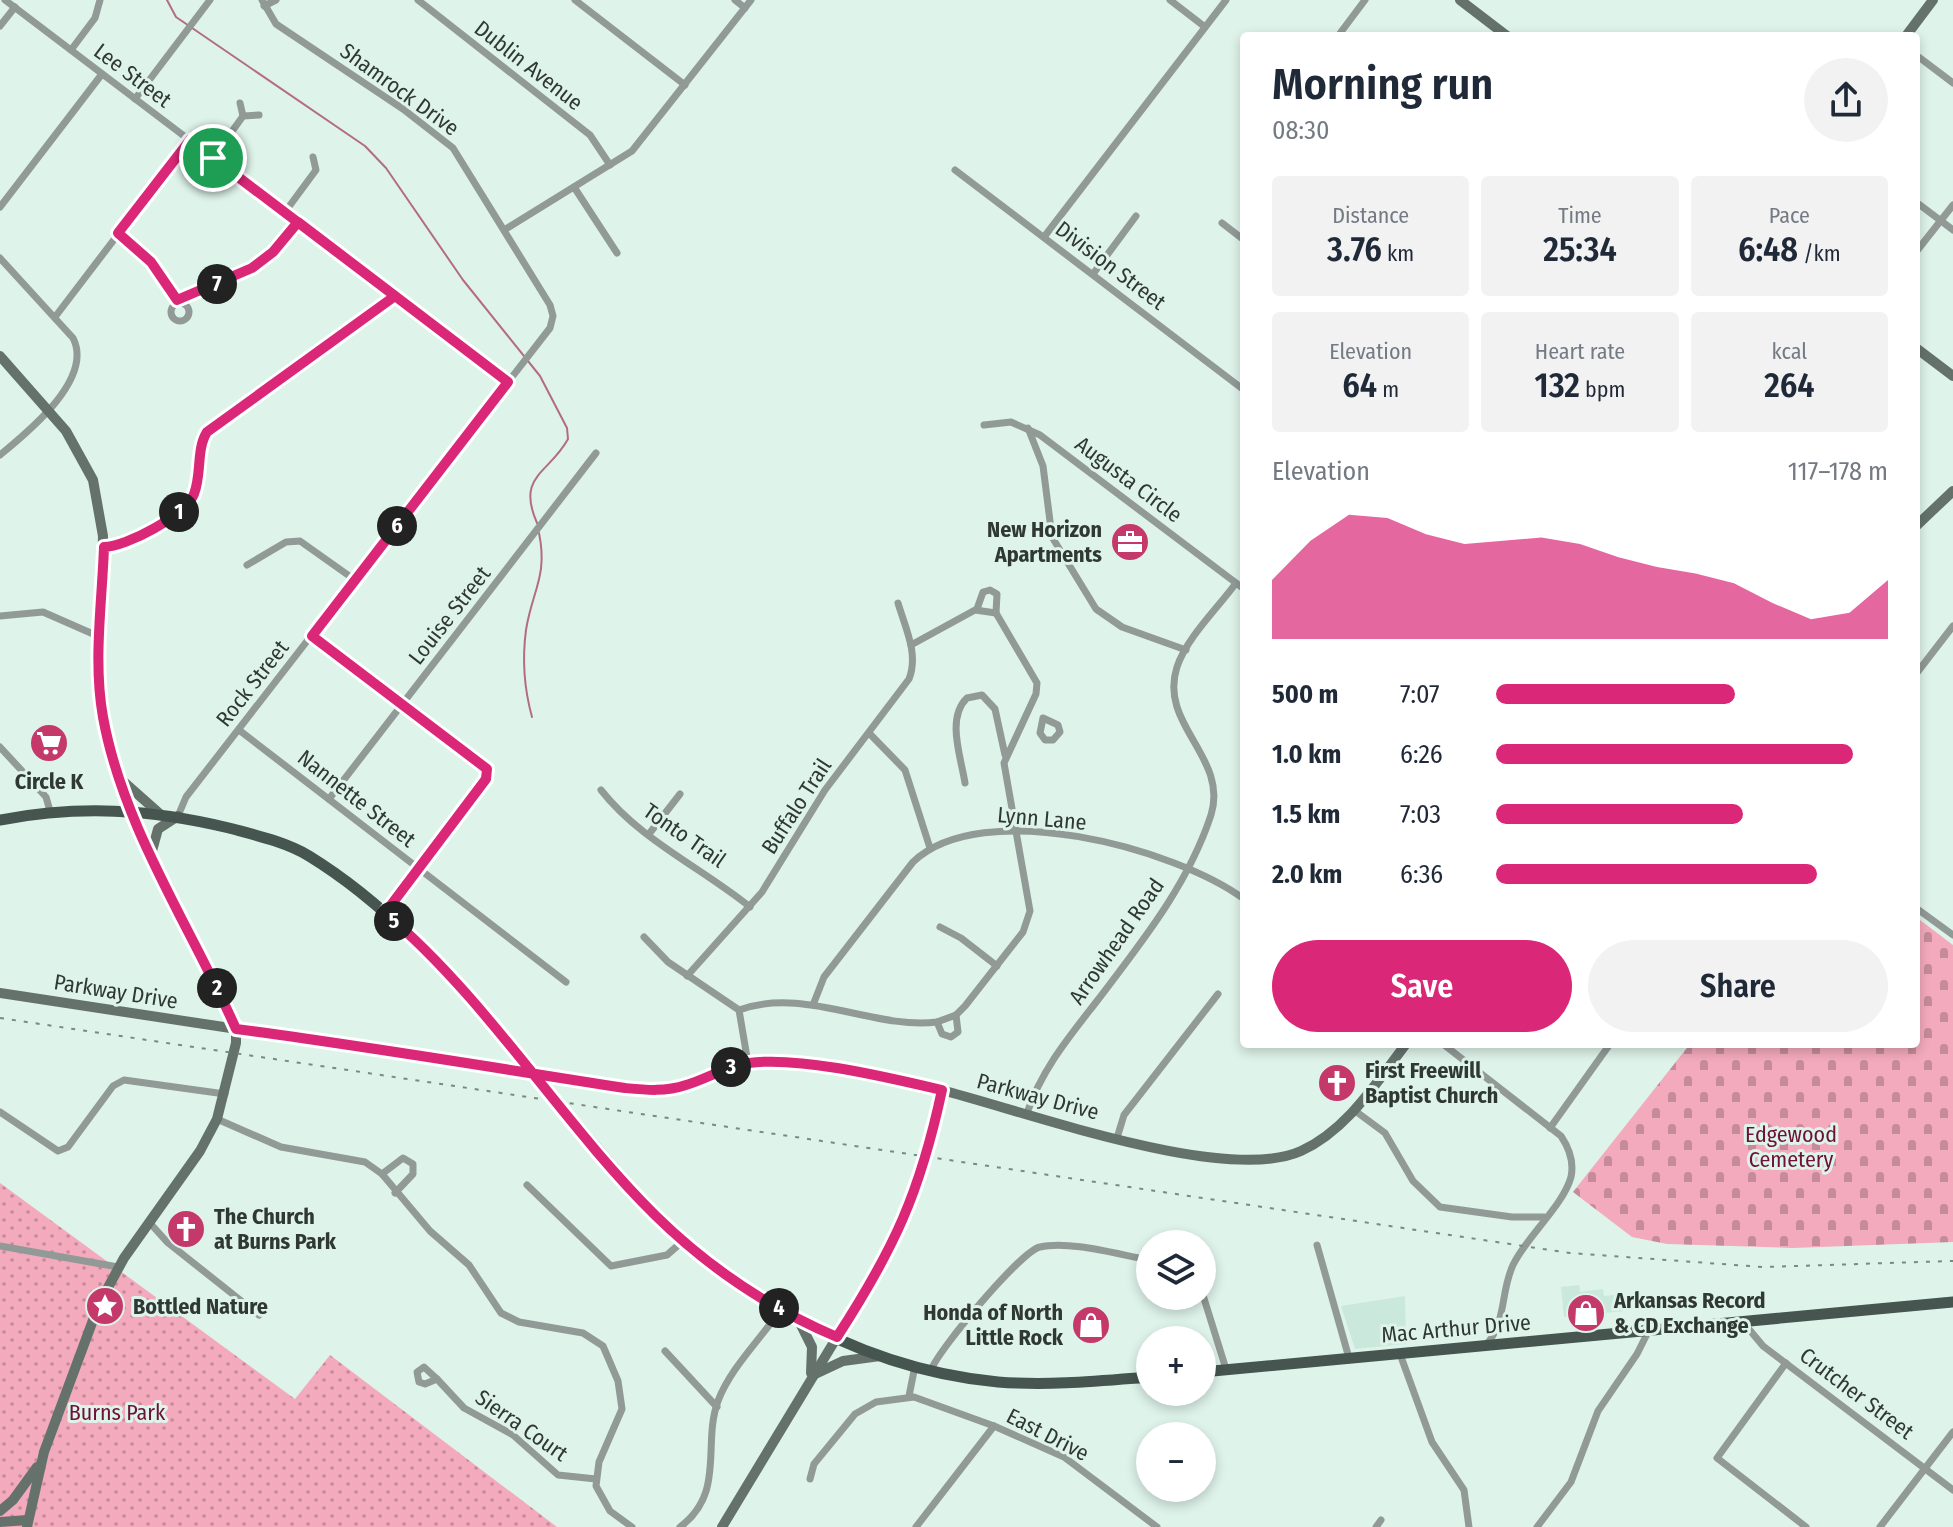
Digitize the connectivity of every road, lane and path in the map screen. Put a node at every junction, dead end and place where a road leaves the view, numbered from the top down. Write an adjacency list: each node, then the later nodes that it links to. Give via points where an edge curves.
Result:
1 (5, 0): 15 (street, Lee Street)
2 (100, 0): 22 (street, via 95,18)
3 (210, 0): 27 (street)
4 (276, 0): 14 (street)
5 (418, 0): 34 (street, Dublin Avenue, via 590,135)
6 (575, 0): 26 (street)
7 (735, 0): 16 (street)
8 (751, 0): 16 (street)
9 (1170, 0): 18 (street)
10 (1226, 0): 18 (street)
11 (1365, 0): 19 (street)
12 (1460, 0): 20 (street)
13 (1933, 0): 21 (street)
14 (263, 3): 47 (street, Shamrock Drive, via 276,24 448,143)
15 (15, 7): 17 (street); 22 (street, Lee Street)
16 (745, 8): 26 (street)
17 (0, 26)
18 (1205, 27): 50 (street)
19 (1341, 32)
20 (1502, 32)
21 (1909, 32)
22 (71, 50): 24 (street, Lee Street)
23 (1920, 58): 25 (street)
24 (102, 74): 27 (street, Lee Street); 41 (street)
25 (1953, 83)
26 (685, 85): 34 (street, via 635,148)
27 (135, 99): 31 (street, Lee Street)
28 (240, 103): 30 (street)
29 (259, 115): 30 (street)
30 (243, 116): 33 (street)
31 (190, 140): 33 (street, Lee Street); 49 (street)
32 (313, 157): 36 (street)
33 (213, 158): 42 (street, Lee Street)
34 (610, 165): 38 (street)
35 (327, 169): 36 (street)
36 (316, 170): 42 (street)
37 (955, 170): 50 (street, Division Street)
38 (574, 187): 47 (street); 53 (street)
39 (1920, 205): 44 (street)
40 (1953, 205): 44 (street)
41 (0, 207)
42 (285, 212): 45 (street, Lee Street)
43 (1136, 216): 55 (street)
44 (1941, 220): 48 (street); 52 (street)
45 (298, 222): 49 (street, via 252,268 181,302 151,262); 56 (street, Lee Street)
46 (1222, 223): 51 (street)
47 (504, 230): 57 (street, Shamrock Drive)
48 (1953, 230)
49 (118, 233): 58 (street)
50 (1044, 237): 55 (street, Division Street)
51 (1240, 237)
52 (1920, 247)
53 (617, 253)
54 (0, 258): 58 (street)
55 (1093, 274): 63 (street, Division Street)
56 (395, 296): 62 (street, Lee Street); 71 (street, via 207,432 195,492 184,508 121,545)
57 (550, 305): 62 (street, Rock Street, via 553,323)
58 (55, 317): 64 (street, via 75,341 77,361)
59 (1920, 351): 61 (street)
60 (0, 356): 64 (street)
61 (1953, 376)
62 (508, 382): 73 (street, Rock Street)
63 (1240, 387)
64 (50, 410): 68 (street); 71 (street, via 86,464 99,500)
65 (984, 425): 66 (street, via 1003,421)
66 (1028, 428): 74 (street, Augusta Circle); 84 (street, via 1042,460 1052,537 1096,609 1122,627)
67 (596, 453): 86 (street, Louise Street)
68 (0, 455)
69 (1953, 491): 70 (street)
70 (1920, 522)
71 (104, 547): 82 (street)
72 (247, 565): 73 (street, via 286,542 300,541)
73 (355, 580): 81 (street, Rock Street)
74 (1236, 583): 75 (street, Augusta Circle); 84 (street, Arrowhead Road)
75 (1240, 586)
76 (898, 603): 83 (street, Buffalo Trail)
77 (977, 609): 78 (street); 78 (street, via 981,593 990,590 998,596); 83 (street)
78 (996, 613): 87 (street, via 1036,676)
79 (0, 616): 82 (street, via 43,612)
80 (1953, 626): 85 (street)
81 (312, 636): 86 (street); 89 (street, Rock Street)
82 (100, 637): 93 (street, via 103,716)
83 (911, 645): 90 (street, Buffalo Trail, via 909,679)
84 (1186, 650): 107 (street, Arrowhead Road, via 1175,675 1174,700 1207,763 1214,797)
85 (1920, 669)
86 (403, 704): 97 (street, Louise Street); 108 (street, via 486,766 488,773)
87 (1030, 709): 88 (street); 92 (street)
88 (1043, 718)
89 (239, 730): 97 (street, Nannette Street); 101 (street, Rock Street, via 186,797)
90 (869, 733): 105 (street, via 905,770); 110 (street, Buffalo Trail, via 825,790)
91 (0, 747): 99 (street, via 47,799)
92 (1005, 757): 94 (street, via 991,702 982,695 967,698 955,721); 103 (street)
93 (120, 778): 98 (street); 100 (street)
94 (965, 783)
95 (601, 790): 104 (street, Tonto Trail)
96 (680, 794): 104 (street)
97 (329, 799): 108 (street, Nannette Street)
98 (132, 810): 99 (main road); 100 (main road); 106 (street)
99 (50, 811): 102 (main road)
100 (160, 814): 101 (main road)
101 (178, 816): 106 (street, via 156,832); 112 (main road, via 310,856)
102 (0, 820)
103 (1017, 831): 105 (street, Lynn Lane, via 959,836); 107 (street, Lynn Lane, via 1110,844); 116 (street, via 1030,911 1023,932)
104 (649, 834): 110 (street, Tonto Trail)
105 (930, 848): 122 (street, Lynn Lane, via 913,862 824,977)
106 (151, 853): 121 (street)
107 (1187, 866): 109 (street, Lynn Lane); 136 (street, Arrowhead Road, via 1152,929 1048,1064)
108 (419, 869): 112 (street); 118 (street, Nannette Street)
109 (1240, 897)
110 (750, 907): 117 (street, Buffalo Trail)
111 (1920, 911): 114 (street)
112 (385, 913): 145 (main road, bridge, via 443,970)
113 (940, 927): 116 (street)
114 (1953, 935)
115 (644, 937): 117 (street)
116 (997, 966): 124 (street)
117 (687, 976): 123 (street)
118 (566, 982)
119 (0, 993): 126 (street, Parkway Drive)
120 (1218, 994): 139 (street, via 1124,1115)
121 (225, 1004): 126 (street); 127 (street)
122 (813, 1005): 123 (street); 125 (street)
123 (739, 1010): 131 (street)
124 (956, 1015): 125 (street); 125 (street, via 958,1032 951,1037 943,1036)
125 (937, 1022)
126 (213, 1026): 127 (street, Parkway Drive)
127 (236, 1029): 131 (street, Parkway Drive, via 638,1090 684,1086); 133 (street)
128 (1403, 1048): 134 (street, Parkway Drive)
129 (1448, 1048): 138 (street)
130 (1607, 1048): 138 (street)
131 (748, 1063): 132 (street, Parkway Drive, via 813,1067)
132 (942, 1090): 136 (street, Parkway Drive); 158 (street, via 905,1221)
133 (225, 1094): 135 (street, via 124,1080 113,1086 63,1151); 137 (street)
134 (1354, 1110): 139 (street, Parkway Drive, via 1314,1144 1266,1161 1222,1160); 143 (street, via 1385,1133 1413,1181 1440,1207)
135 (0, 1112)
136 (1027, 1113): 139 (street, Parkway Drive)
137 (217, 1119): 140 (street, via 281,1147 360,1160); 144 (street)
138 (1550, 1128): 143 (street, via 1566,1144 1572,1169)
139 (1117, 1138)
140 (382, 1174): 142 (street); 142 (street, via 403,1158 413,1164 413,1174)
141 (527, 1185): 145 (street, via 611,1266 667,1255)
142 (395, 1193): 179 (street, via 469,1265 501,1313 519,1322 583,1333 603,1346 618,1381 622,1409)
143 (1544, 1217): 156 (street, via 1507,1278)
144 (149, 1222): 149 (street); 153 (street)
145 (683, 1241): 151 (main road)
146 (1317, 1245): 164 (street)
147 (0, 1246): 149 (street)
148 (1136, 1258): 168 (street, via 1054,1246 1031,1250 945,1345)
149 (118, 1267): 177 (street, via 89,1326)
150 (1953, 1302): 155 (main road, Mac Arthur Drive)
151 (781, 1309): 154 (main road); 174 (street, via 731,1378)
152 (1208, 1310): 167 (street)
153 (259, 1315)
154 (798, 1319): 158 (main road); 170 (street, via 812,1347)
155 (1743, 1321): 157 (main road, Mac Arthur Drive); 165 (street, Crutcher Street, via 1756,1340)
156 (1502, 1322): 159 (street); 160 (street)
157 (1649, 1330): 159 (main road, Mac Arthur Drive); 191 (street, via 1598,1411 1571,1482)
158 (837, 1337): 163 (main road); 170 (street)
159 (1502, 1344): 160 (main road, Mac Arthur Drive)
160 (1486, 1345): 162 (main road, Mac Arthur Drive)
161 (665, 1351): 174 (street)
162 (1400, 1354): 164 (main road, Mac Arthur Drive); 190 (street, via 1432,1442 1464,1490)
163 (880, 1356): 166 (main road); 170 (street, via 843,1361)
164 (1349, 1358): 167 (main road, Mac Arthur Drive)
165 (1786, 1363): 178 (street, Crutcher Street); 192 (street, via 1717,1459)
166 (915, 1366): 168 (main road); 173 (street)
167 (1226, 1369): 169 (main road, Mac Arthur Drive)
168 (931, 1370): 171 (main road, via 1034,1384)
169 (1216, 1370)
170 (811, 1376): 188 (street)
171 (1136, 1378)
172 (437, 1379): 179 (street, Sierra Court, via 464,1408 513,1435 558,1475)
173 (909, 1396): 175 (street, East Drive); 180 (street, via 876,1402 855,1414 814,1464)
174 (717, 1407): 187 (street, via 711,1475 694,1513)
175 (994, 1426): 185 (street); 189 (street, East Drive, via 1064,1457)
176 (1953, 1432): 178 (street)
177 (42, 1459): 182 (street); 184 (street)
178 (1926, 1468): 181 (street, Crutcher Street); 193 (street)
179 (596, 1479): 186 (street, via 604,1505)
180 (810, 1479)
181 (1953, 1490)
182 (0, 1511)
183 (0, 1522): 184 (street)
184 (27, 1524)
185 (919, 1526)
186 (632, 1527)
187 (680, 1527)
188 (722, 1527)
189 (1157, 1527)
190 (1469, 1527)
191 (1537, 1527)
192 (1806, 1527)
193 (1880, 1527)

